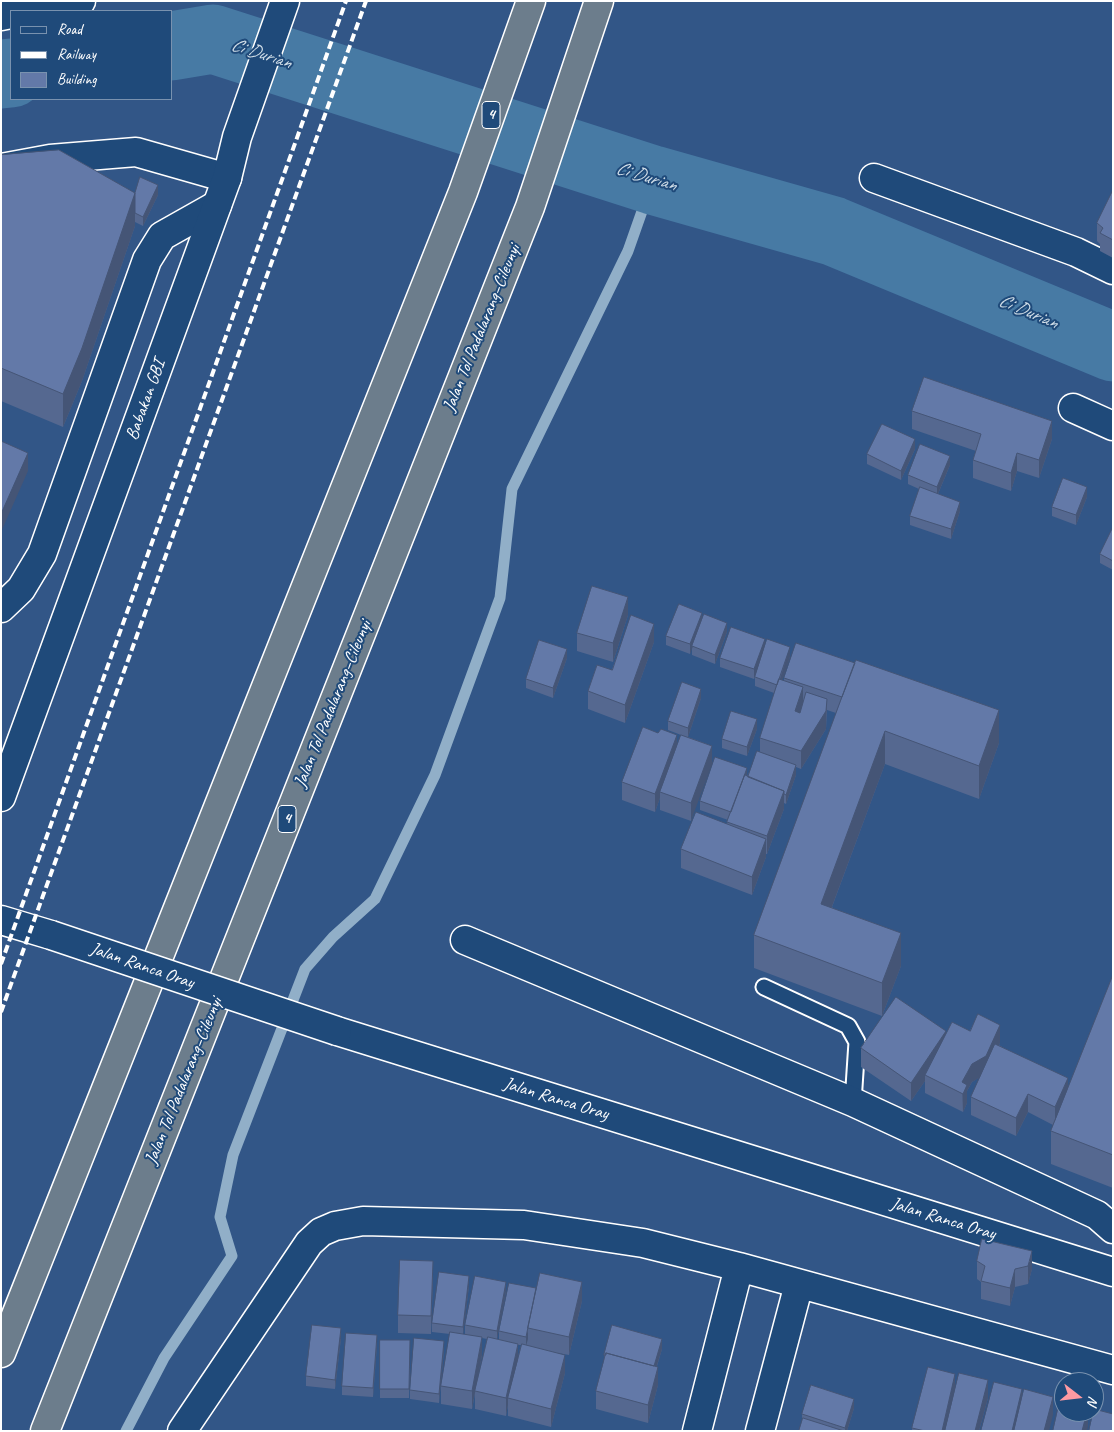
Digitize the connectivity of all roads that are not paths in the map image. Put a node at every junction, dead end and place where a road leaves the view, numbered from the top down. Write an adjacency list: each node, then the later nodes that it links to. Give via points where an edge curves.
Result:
1 (81, 1): 5 (street)
2 (285, 1): 7 (street, Babakan GBI, via 237,137)
3 (531, 1): 23 (highway, 4, via 463,192)
4 (600, 1): 25 (highway, Jalan Tol Padalarang–Cileunyi / 4, via 530,208)
5 (33, 10)
6 (1, 168): 7 (street, via 136,152)
7 (227, 178): 9 (street, Babakan GBI)
8 (874, 178): 10 (street, via 1076,252)
9 (217, 205): 13 (street, via 162,236 147,260 42,554 21,589); 14 (street, Babakan GBI)
10 (1113, 270)
11 (1073, 408): 12 (street)
12 (1113, 426)
13 (1, 608)
14 (1, 797)
15 (1, 920): 21 (street, Jalan Ranca Oray, bridge, via 338,1031)
16 (465, 940): 18 (street)
17 (764, 987): 18 (lane, via 848,1026 857,1042)
18 (853, 1102): 19 (street, via 1097,1215)
19 (1113, 1229)
20 (739, 1267): 22 (street); 26 (street, via 644,1243 524,1225 363,1220 336,1226 321,1232 309,1243); 27 (street)
21 (1113, 1272)
22 (799, 1284): 24 (street); 28 (street)
23 (1, 1353)
24 (1113, 1370)
25 (44, 1431)
26 (182, 1431)
27 (697, 1431)
28 (760, 1431)

